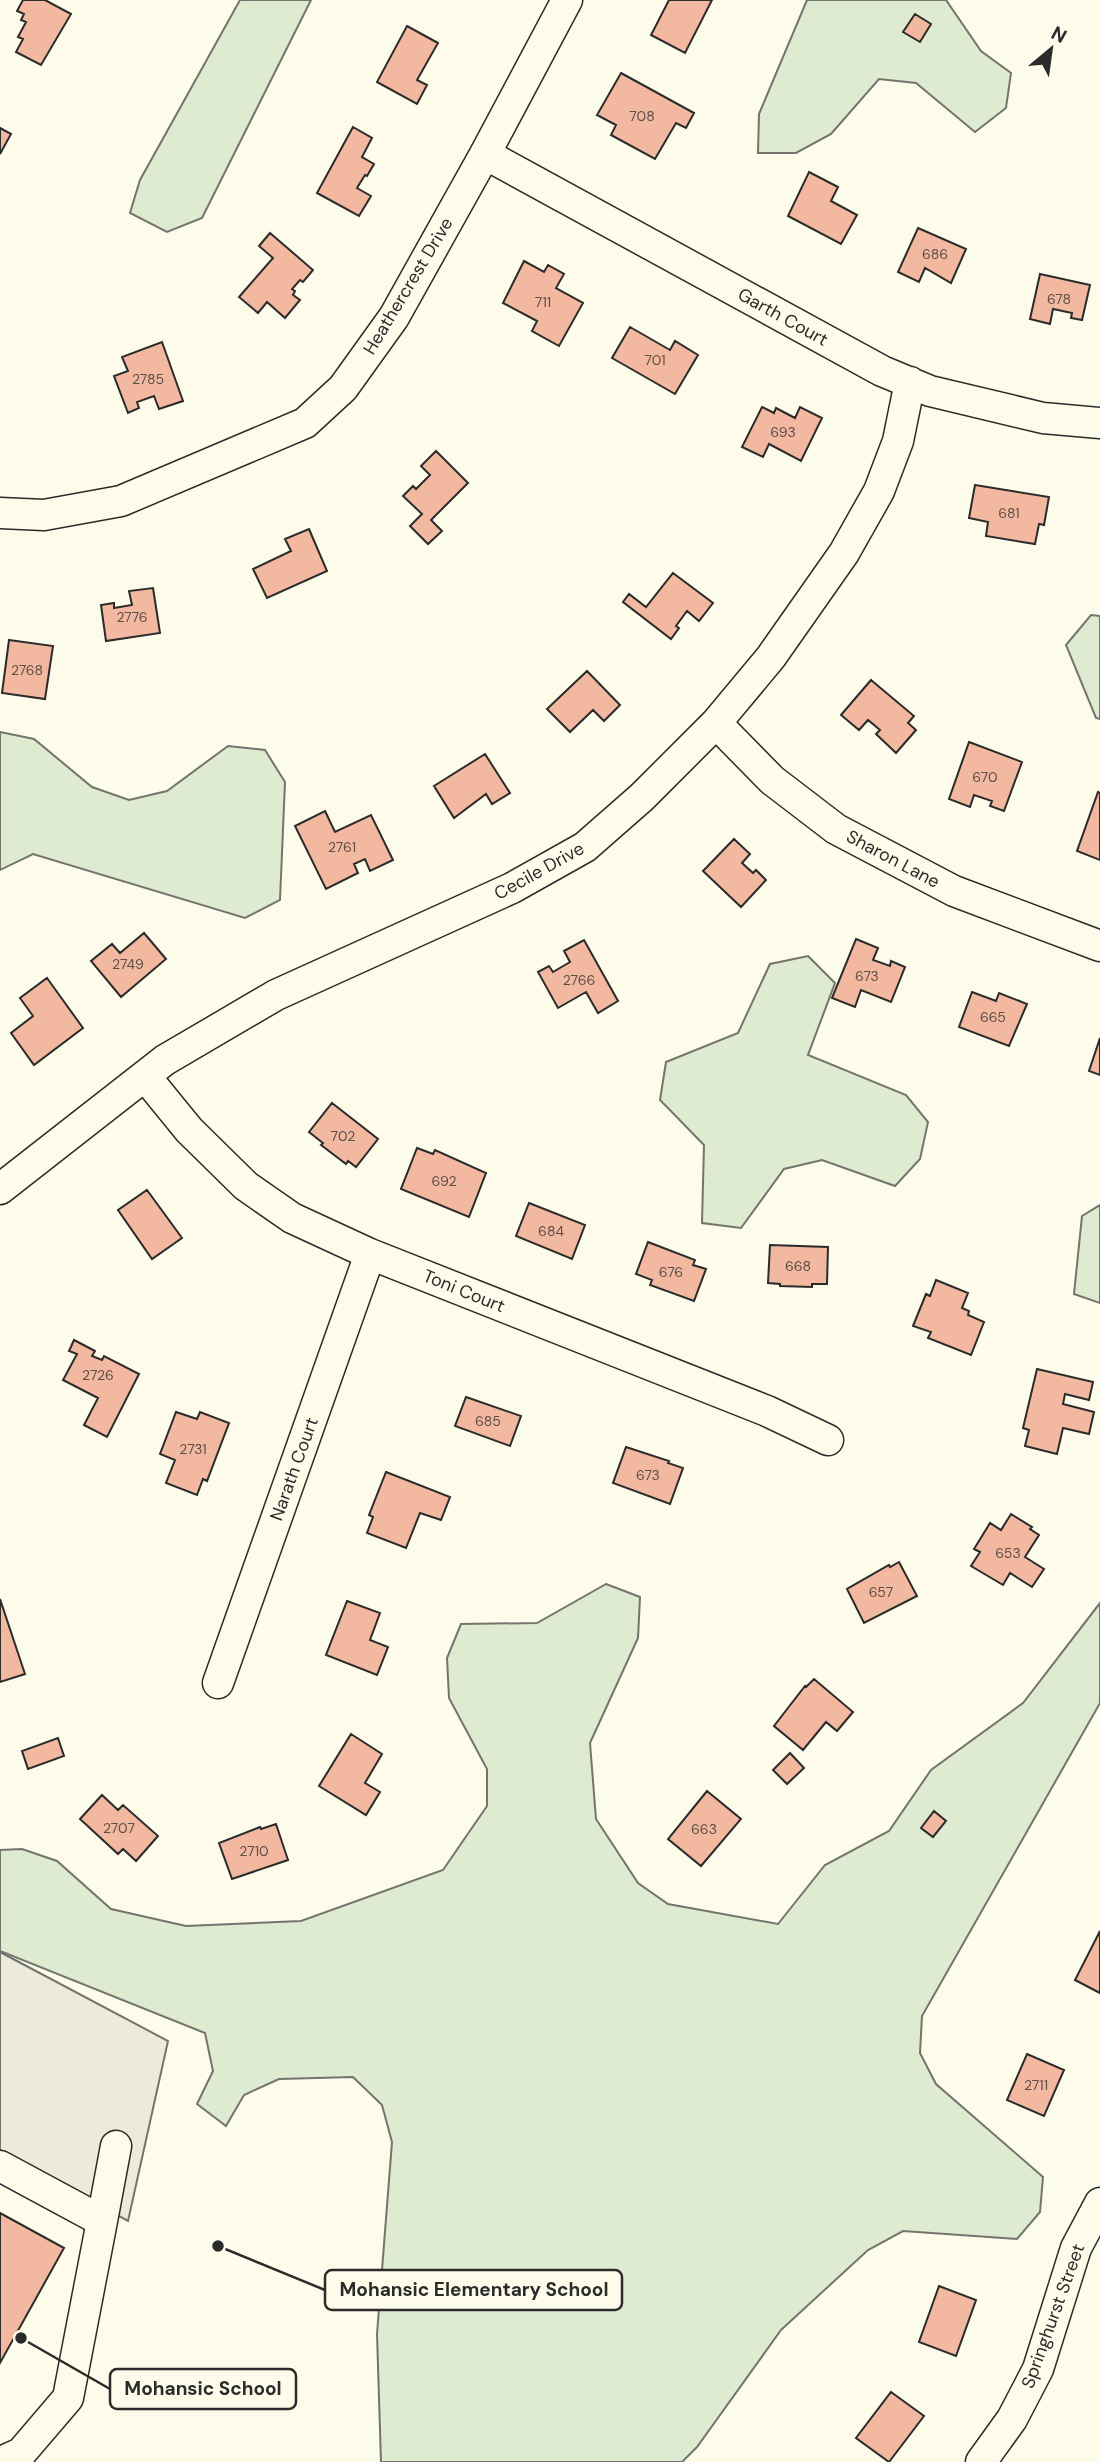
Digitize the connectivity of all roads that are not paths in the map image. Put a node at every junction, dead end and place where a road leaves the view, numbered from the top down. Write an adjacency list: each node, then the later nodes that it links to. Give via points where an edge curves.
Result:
1 (567, 0): 2 (street, Heathercrest Drive)
2 (485, 154): 3 (street, Garth Court, via 882,371); 5 (street, Heathercrest Drive, via 394,317 343,388 305,424 121,501 44,515)
3 (910, 382): 4 (street, Garth Court, via 1043,418); 6 (street, Cecile Drive, via 898,441 879,491 844,553 771,657)
4 (1100, 423)
5 (0, 513)
6 (716, 723): 7 (street, Sharon Lane, via 772,780 836,829 954,891); 8 (street, Cecile Drive, via 585,847 512,888 276,995)
7 (1100, 946)
8 (145, 1076): 9 (street, Cecile Drive); 10 (street, Toni Court, via 246,1186 292,1218)
9 (0, 1189)
10 (370, 1254): 11 (street, Toni Court, via 767,1411); 12 (street, Narath Court)
11 (828, 1440)
12 (218, 1683)
13 (116, 2146): 16 (street)
14 (0, 2166): 16 (street)
15 (1100, 2203): 18 (street, Springhurst Street, via 1076,2248 1038,2369 1012,2419)
16 (102, 2221): 17 (street, via 68,2398 20,2454)
17 (1, 2462)
18 (981, 2462)

